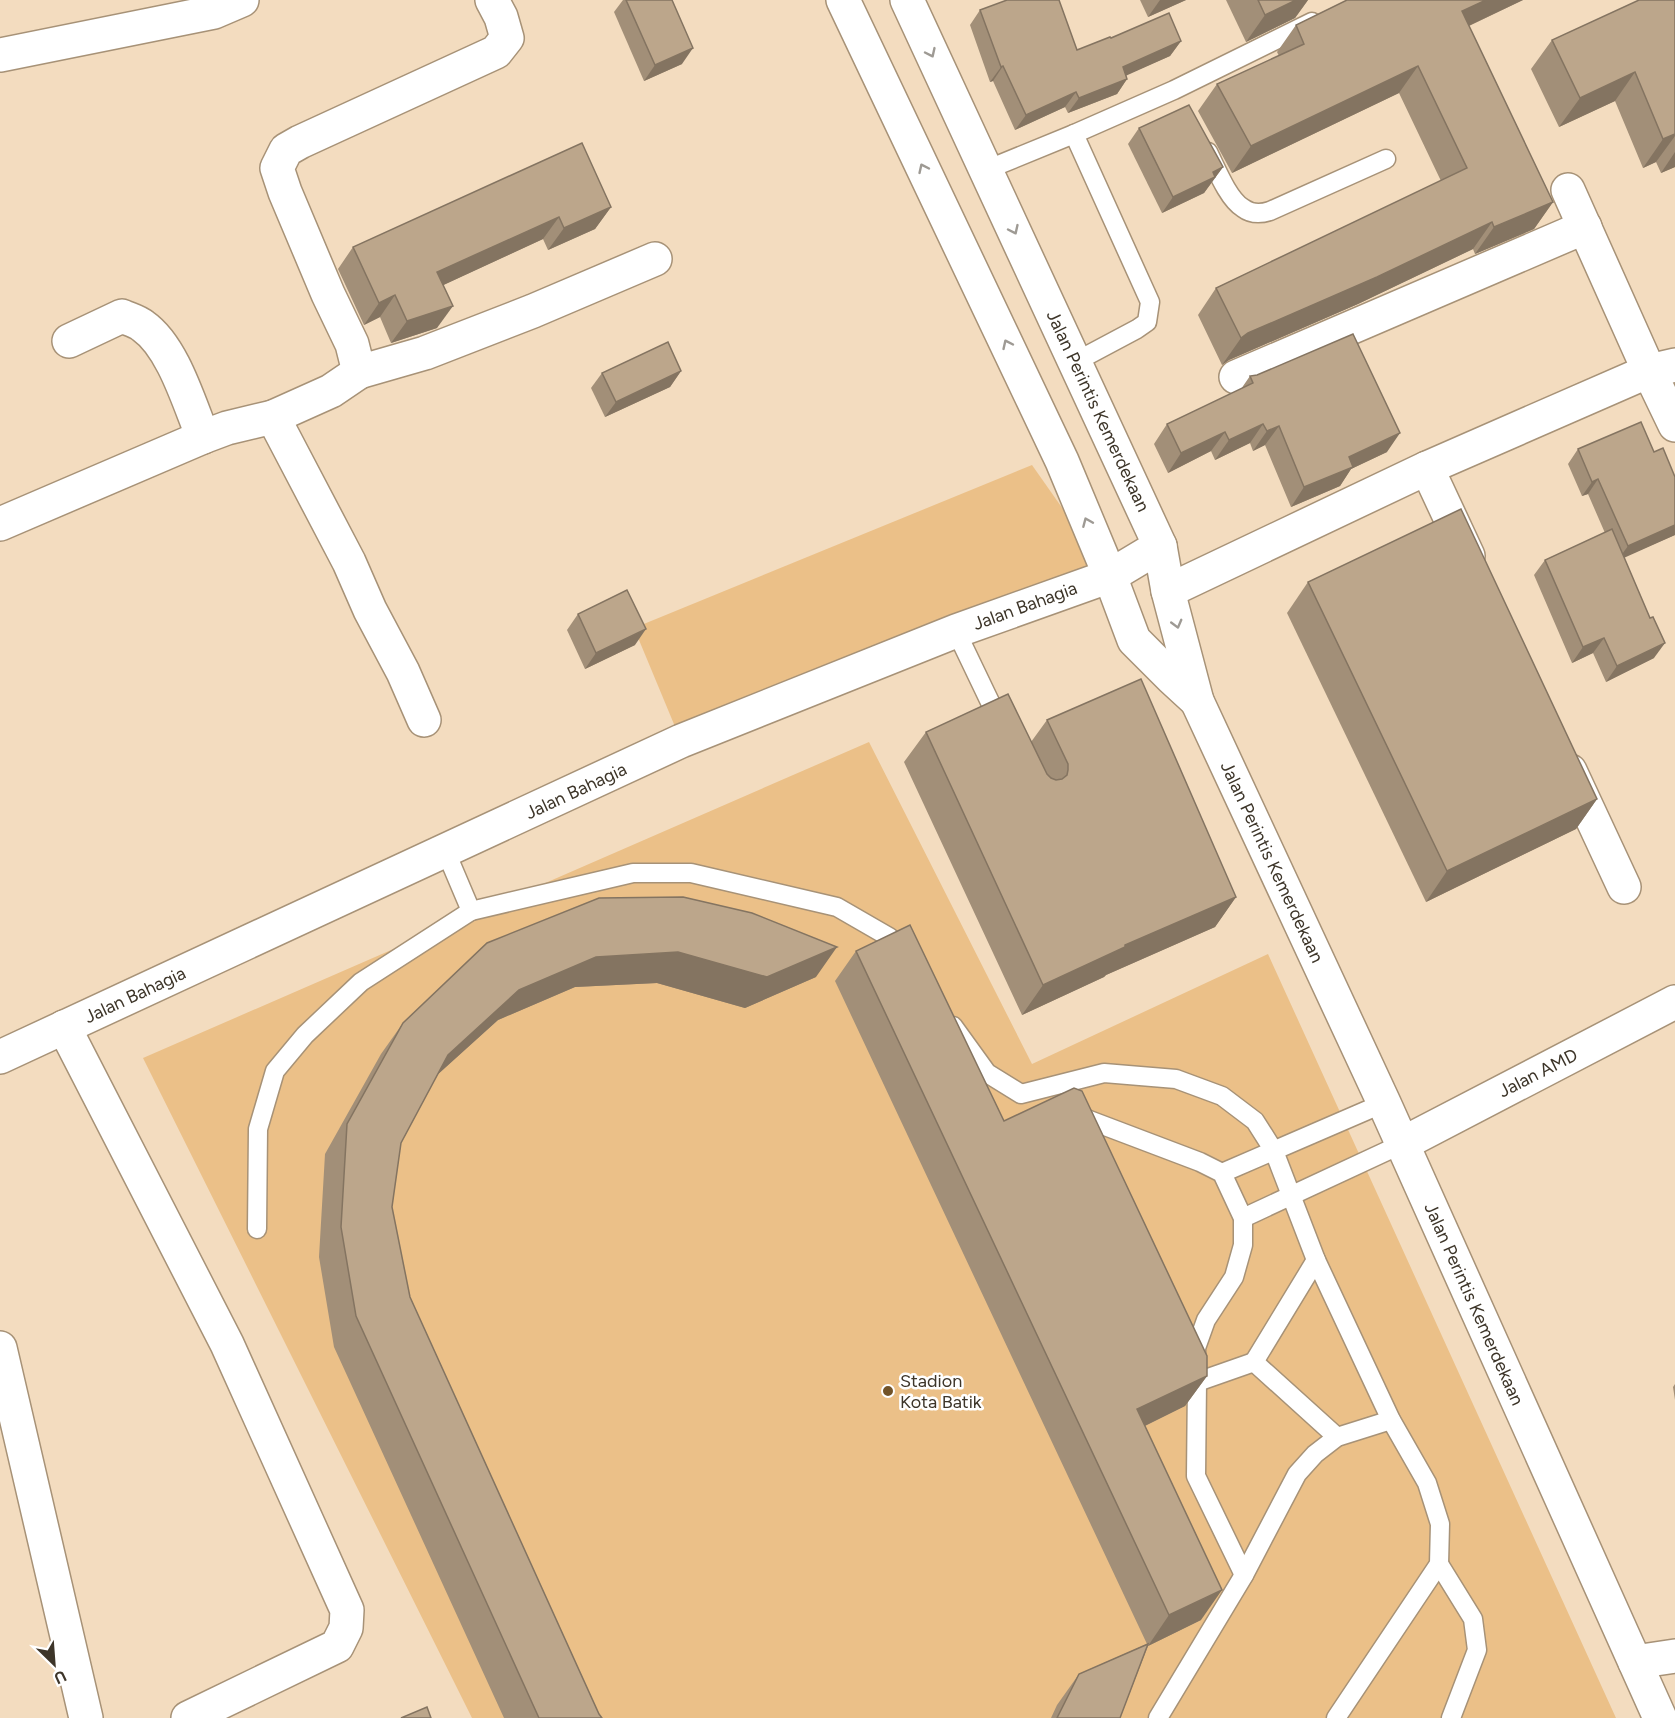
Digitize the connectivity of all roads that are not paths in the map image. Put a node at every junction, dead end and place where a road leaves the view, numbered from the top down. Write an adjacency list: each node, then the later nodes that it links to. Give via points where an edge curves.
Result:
1 (242, 0): 6 (street, via 214,12)
2 (492, 0): 19 (street, via 507,38 496,52 300,142 286,150 277,168 352,344)
3 (843, 0): 27 (street, one-way to 3, via 1062,461)
4 (907, 0): 12 (street, Jalan Perintis Kemerdekaan, one-way to 12)
5 (1327, 15): 7 (lane)
6 (0, 56)
7 (1174, 90): 8 (lane); 9 (lane)
8 (1185, 109)
9 (1074, 134): 12 (lane); 17 (lane, via 1150,302 1147,322)
10 (1201, 139): 11 (lane, via 1233,198 1242,208 1261,214)
11 (1386, 159)
12 (986, 170): 17 (street, Jalan Perintis Kemerdekaan, one-way to 17)
13 (1568, 190): 14 (street)
14 (1585, 227): 18 (street); 20 (street)
15 (655, 259): 19 (street, via 425,353)
16 (69, 341): 23 (street, via 122,316 142,325 164,347)
17 (1075, 362): 26 (street, Jalan Perintis Kemerdekaan)
18 (1662, 368): 22 (street); 24 (street)
19 (359, 372): 21 (street, via 331,391)
20 (1236, 377)
21 (273, 417): 23 (street); 32 (street, via 349,562)
22 (1675, 425)
23 (203, 437): 25 (street)
24 (1427, 468): 28 (street); 29 (street)
25 (0, 524)
26 (1160, 546): 27 (street, Jalan Bahagia); 29 (street, Jalan Perintis Kemerdekaan)
27 (1110, 576): 30 (street, Jalan Bahagia); 31 (street, via 1134,640)
28 (1482, 586)
29 (1168, 591): 31 (street, Jalan Perintis Kemerdekaan, one-way to 31)
30 (956, 631): 33 (lane); 35 (street, Jalan Bahagia, via 681,741)
31 (1197, 701): 44 (street, Jalan Perintis Kemerdekaan)
32 (424, 720)
33 (1006, 736)
34 (1558, 747): 36 (street)
35 (446, 852): 37 (lane); 41 (street, Jalan Bahagia)
36 (1624, 887)
37 (471, 911): 38 (lane, via 633,873 691,873 837,907 889,937); 50 (lane, via 361,982 305,1035 275,1071 258,1128)
38 (910, 966)
39 (1675, 1002): 45 (street, Jalan AMD)
40 (945, 1015): 43 (lane, via 987,1073)
41 (64, 1027): 42 (street, Jalan Bahagia); 62 (street, via 227,1344 347,1610 346,1628 337,1646)
42 (0, 1057)
43 (1021, 1094): 46 (lane, via 1104,1072 1176,1079 1222,1096 1256,1121); 47 (lane)
44 (1384, 1103): 45 (street, Jalan Perintis Kemerdekaan); 46 (lane)
45 (1402, 1144): 48 (lane); 60 (street, Jalan Perintis Kemerdekaan)
46 (1274, 1151): 47 (lane); 48 (lane)
47 (1222, 1173): 49 (lane)
48 (1291, 1194): 49 (lane); 51 (lane)
49 (1243, 1218): 54 (lane, via 1243,1245 1234,1277 1206,1320 1196,1348)
50 (257, 1229)
51 (1316, 1260): 53 (lane); 55 (lane)
52 (0, 1348): 61 (street)
53 (1254, 1362): 54 (lane); 56 (lane)
54 (1197, 1382): 58 (lane, via 1196,1476)
55 (1390, 1420): 56 (lane); 57 (lane, via 1427,1483 1440,1524)
56 (1337, 1437): 58 (lane, via 1297,1474)
57 (1439, 1564): 64 (lane); 65 (lane, via 1473,1619 1477,1650)
58 (1244, 1575): 63 (lane)
59 (1675, 1656): 60 (street)
60 (1635, 1662): 66 (street, Jalan Perintis Kemerdekaan)
61 (86, 1718)
62 (188, 1718)
63 (1158, 1718)
64 (1336, 1718)
65 (1451, 1718)
66 (1660, 1718)

